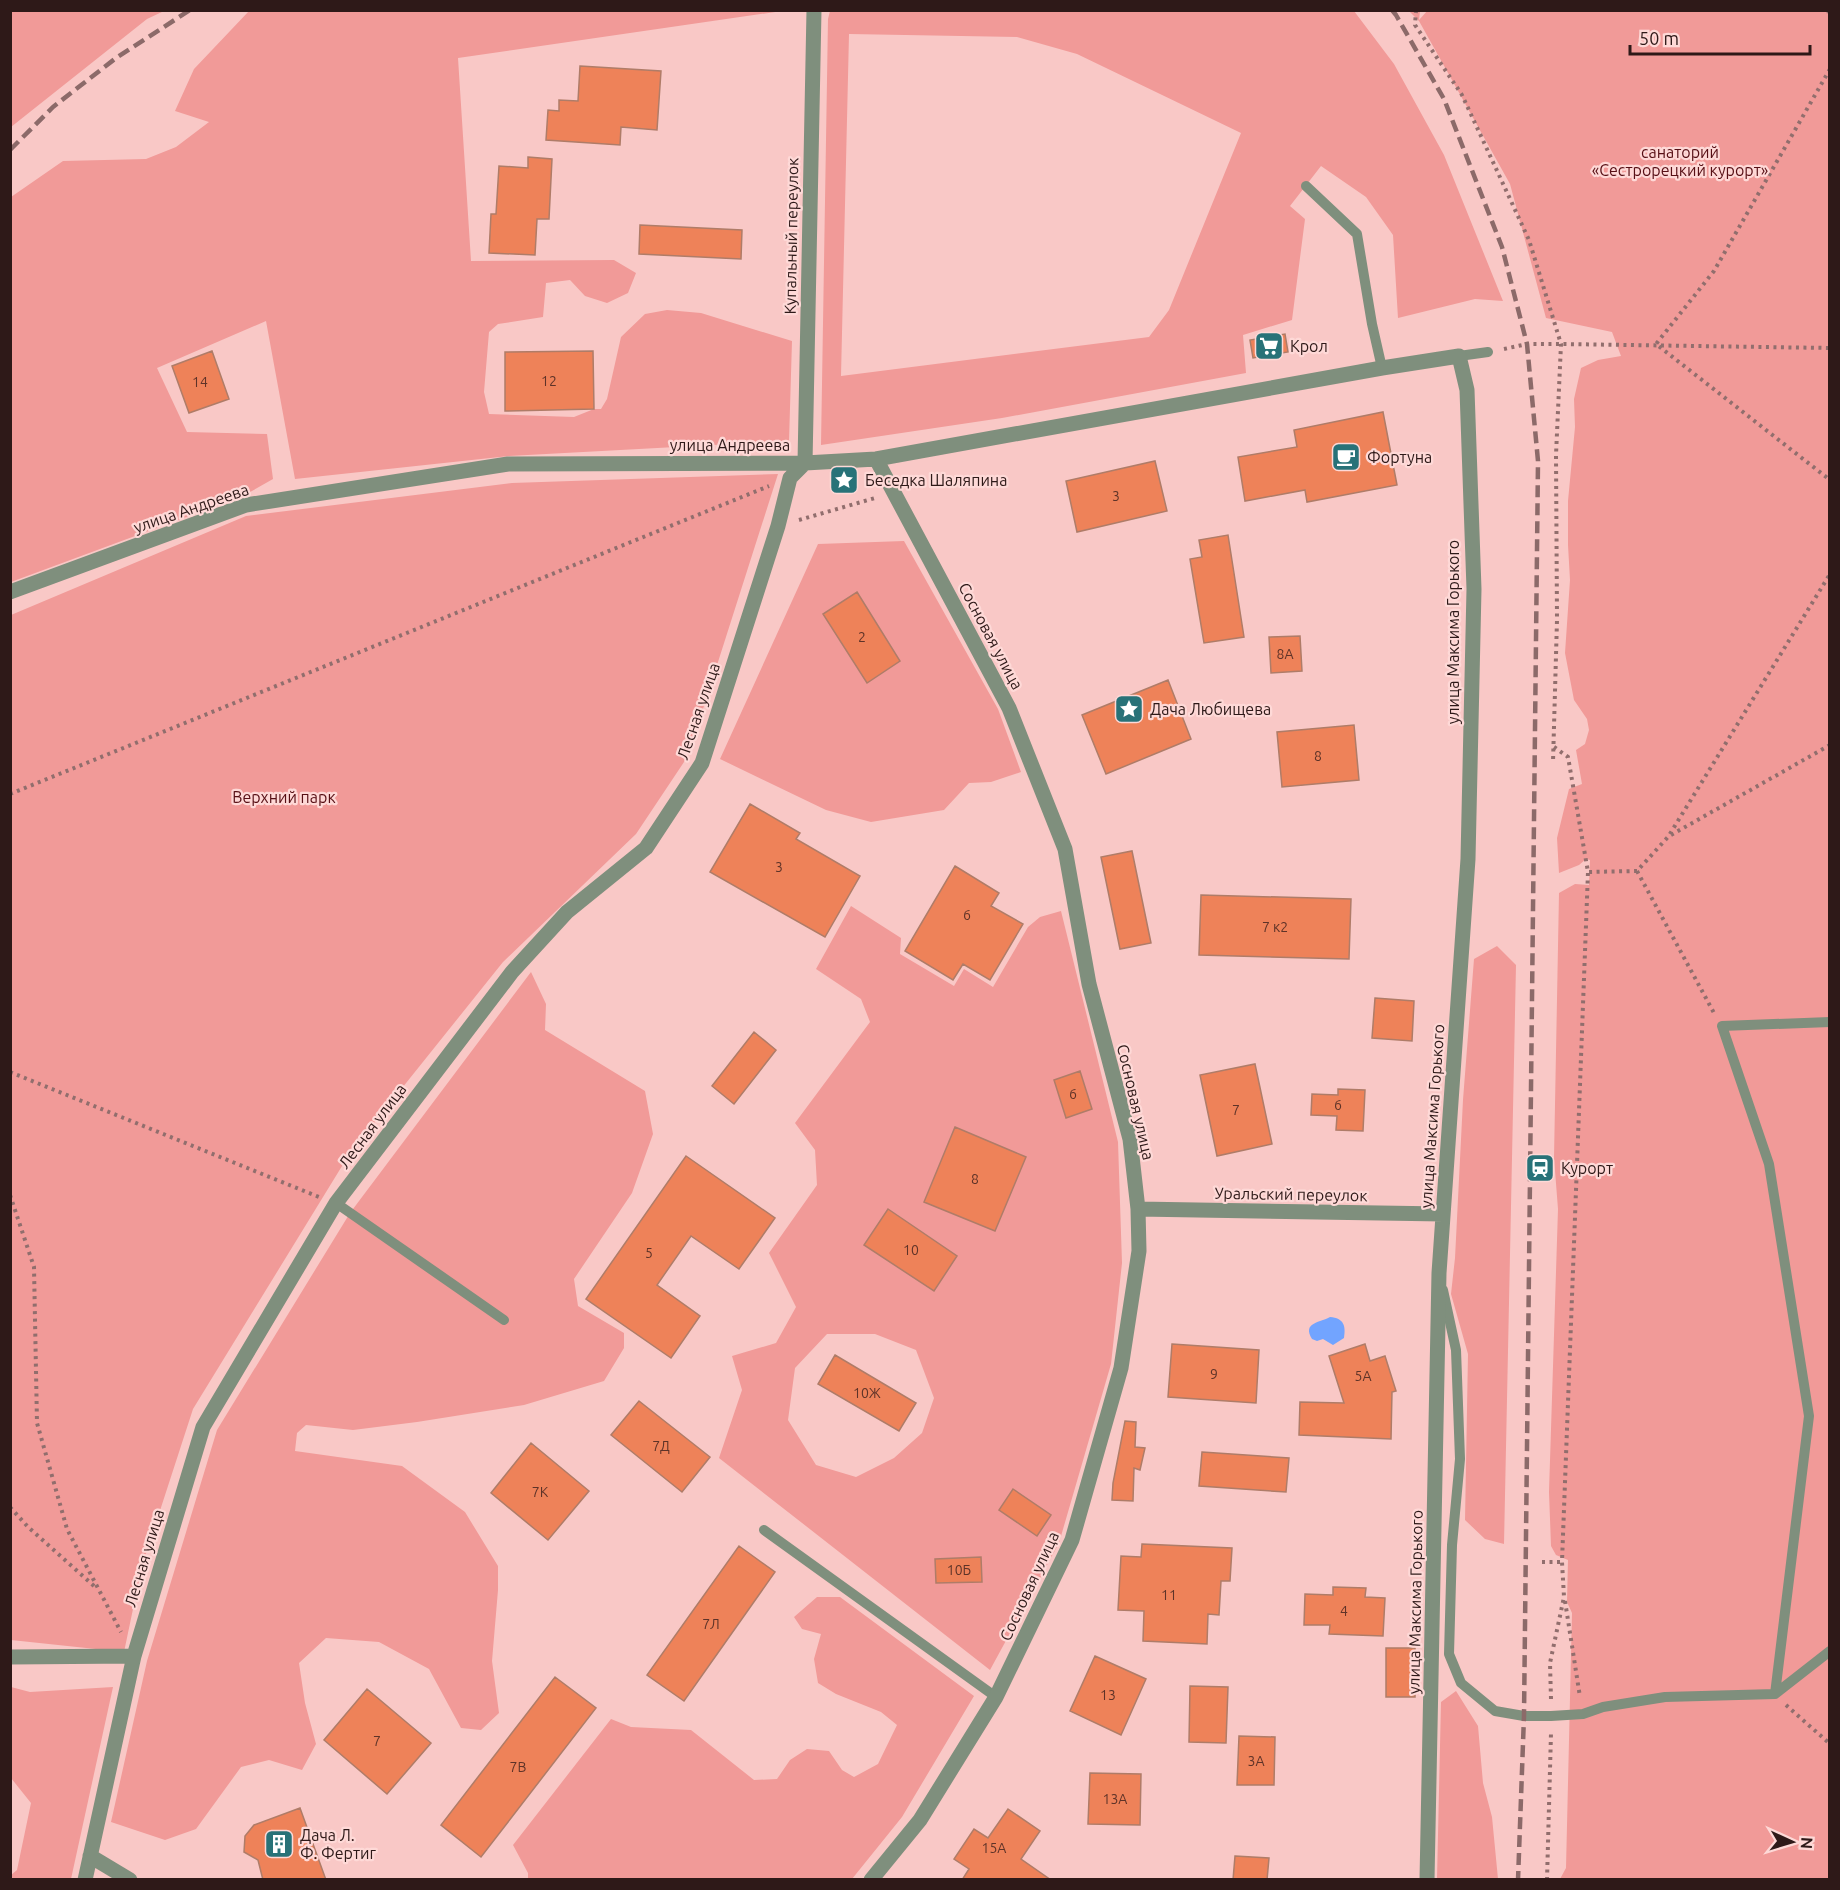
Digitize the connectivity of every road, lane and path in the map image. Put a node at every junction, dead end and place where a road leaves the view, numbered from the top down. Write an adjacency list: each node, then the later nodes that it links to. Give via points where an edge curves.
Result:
1 (814, 10): 14 (street, Купальный переулок)
2 (1416, 10): 7 (path, via 1415,25 1461,95 1529,240)
3 (1828, 10): 4 (path)
4 (1830, 17)
5 (1830, 69): 8 (path, via 1713,271)
6 (1306, 186): 12 (lane, via 1357,234)
7 (1561, 344): 8 (path); 10 (path, via 1527,344); 22 (path)
8 (1656, 344): 9 (path); 16 (path)
9 (1830, 348)
10 (1488, 352): 11 (lane)
11 (1459, 356): 12 (street, улица Андреева); 34 (street, улица Максима Горького, via 1467,390 1474,589 1468,859)
12 (1382, 368): 13 (street, улица Андреева)
13 (876, 459): 14 (street, улица Андреева); 17 (street, Сосновая улица)
14 (805, 463): 15 (street); 20 (street, улица Андреева, via 508,464 246,505)
15 (789, 478): 18 (street, Лесная улица); 24 (path)
16 (1830, 480)
17 (894, 492): 18 (path); 33 (street, Сосновая улица, via 1009,708 1065,849 1089,984 1130,1139)
18 (778, 526): 32 (street, Лесная улица, via 702,763 646,848 567,912 512,972)
19 (1830, 574): 25 (path)
20 (10, 592)
21 (1830, 745): 25 (path)
22 (1553, 746): 23 (path); 27 (path, via 1568,757)
23 (1553, 762)
24 (10, 794)
25 (1668, 837): 26 (path)
26 (1637, 871): 27 (path); 29 (path)
27 (1588, 872): 40 (path)
28 (1830, 1022): 29 (lane)
29 (1722, 1026): 46 (lane, via 1769,1164 1809,1416)
30 (10, 1072): 32 (path)
31 (10, 1196): 41 (path, via 34,1267 37,1423 67,1529)
32 (336, 1203): 36 (lane); 44 (street, Лесная улица, via 203,1427)
33 (1138, 1209): 34 (street, Уральский переулок); 47 (street, Сосновая улица, via 1139,1251 1121,1368 1072,1540)
34 (1443, 1214): 35 (street, улица Максима Горького)
35 (1439, 1272): 49 (lane, via 1456,1350 1460,1458 1452,1545 1449,1654 1461,1683 1495,1711); 55 (street, улица Максима Горького)
36 (504, 1320)
37 (10, 1507): 41 (path)
38 (764, 1530): 47 (lane)
39 (1542, 1562): 40 (path)
40 (1562, 1562): 42 (path)
41 (98, 1589): 44 (path)
42 (1564, 1597): 48 (path); 49 (path, via 1550,1663)
43 (1830, 1651): 46 (lane)
44 (134, 1656): 45 (street); 51 (street, Лесная улица)
45 (10, 1657)
46 (1775, 1694): 48 (lane, via 1665,1698 1603,1707); 50 (path)
47 (996, 1696): 54 (street, Сосновая улица, via 920,1820)
48 (1583, 1714): 49 (lane)
49 (1551, 1716): 56 (path)
50 (1830, 1744)
51 (90, 1856): 52 (street, Лесная улица); 53 (street)
52 (85, 1880)
53 (130, 1880)
54 (871, 1880)
55 (1427, 1880)
56 (1547, 1880)

